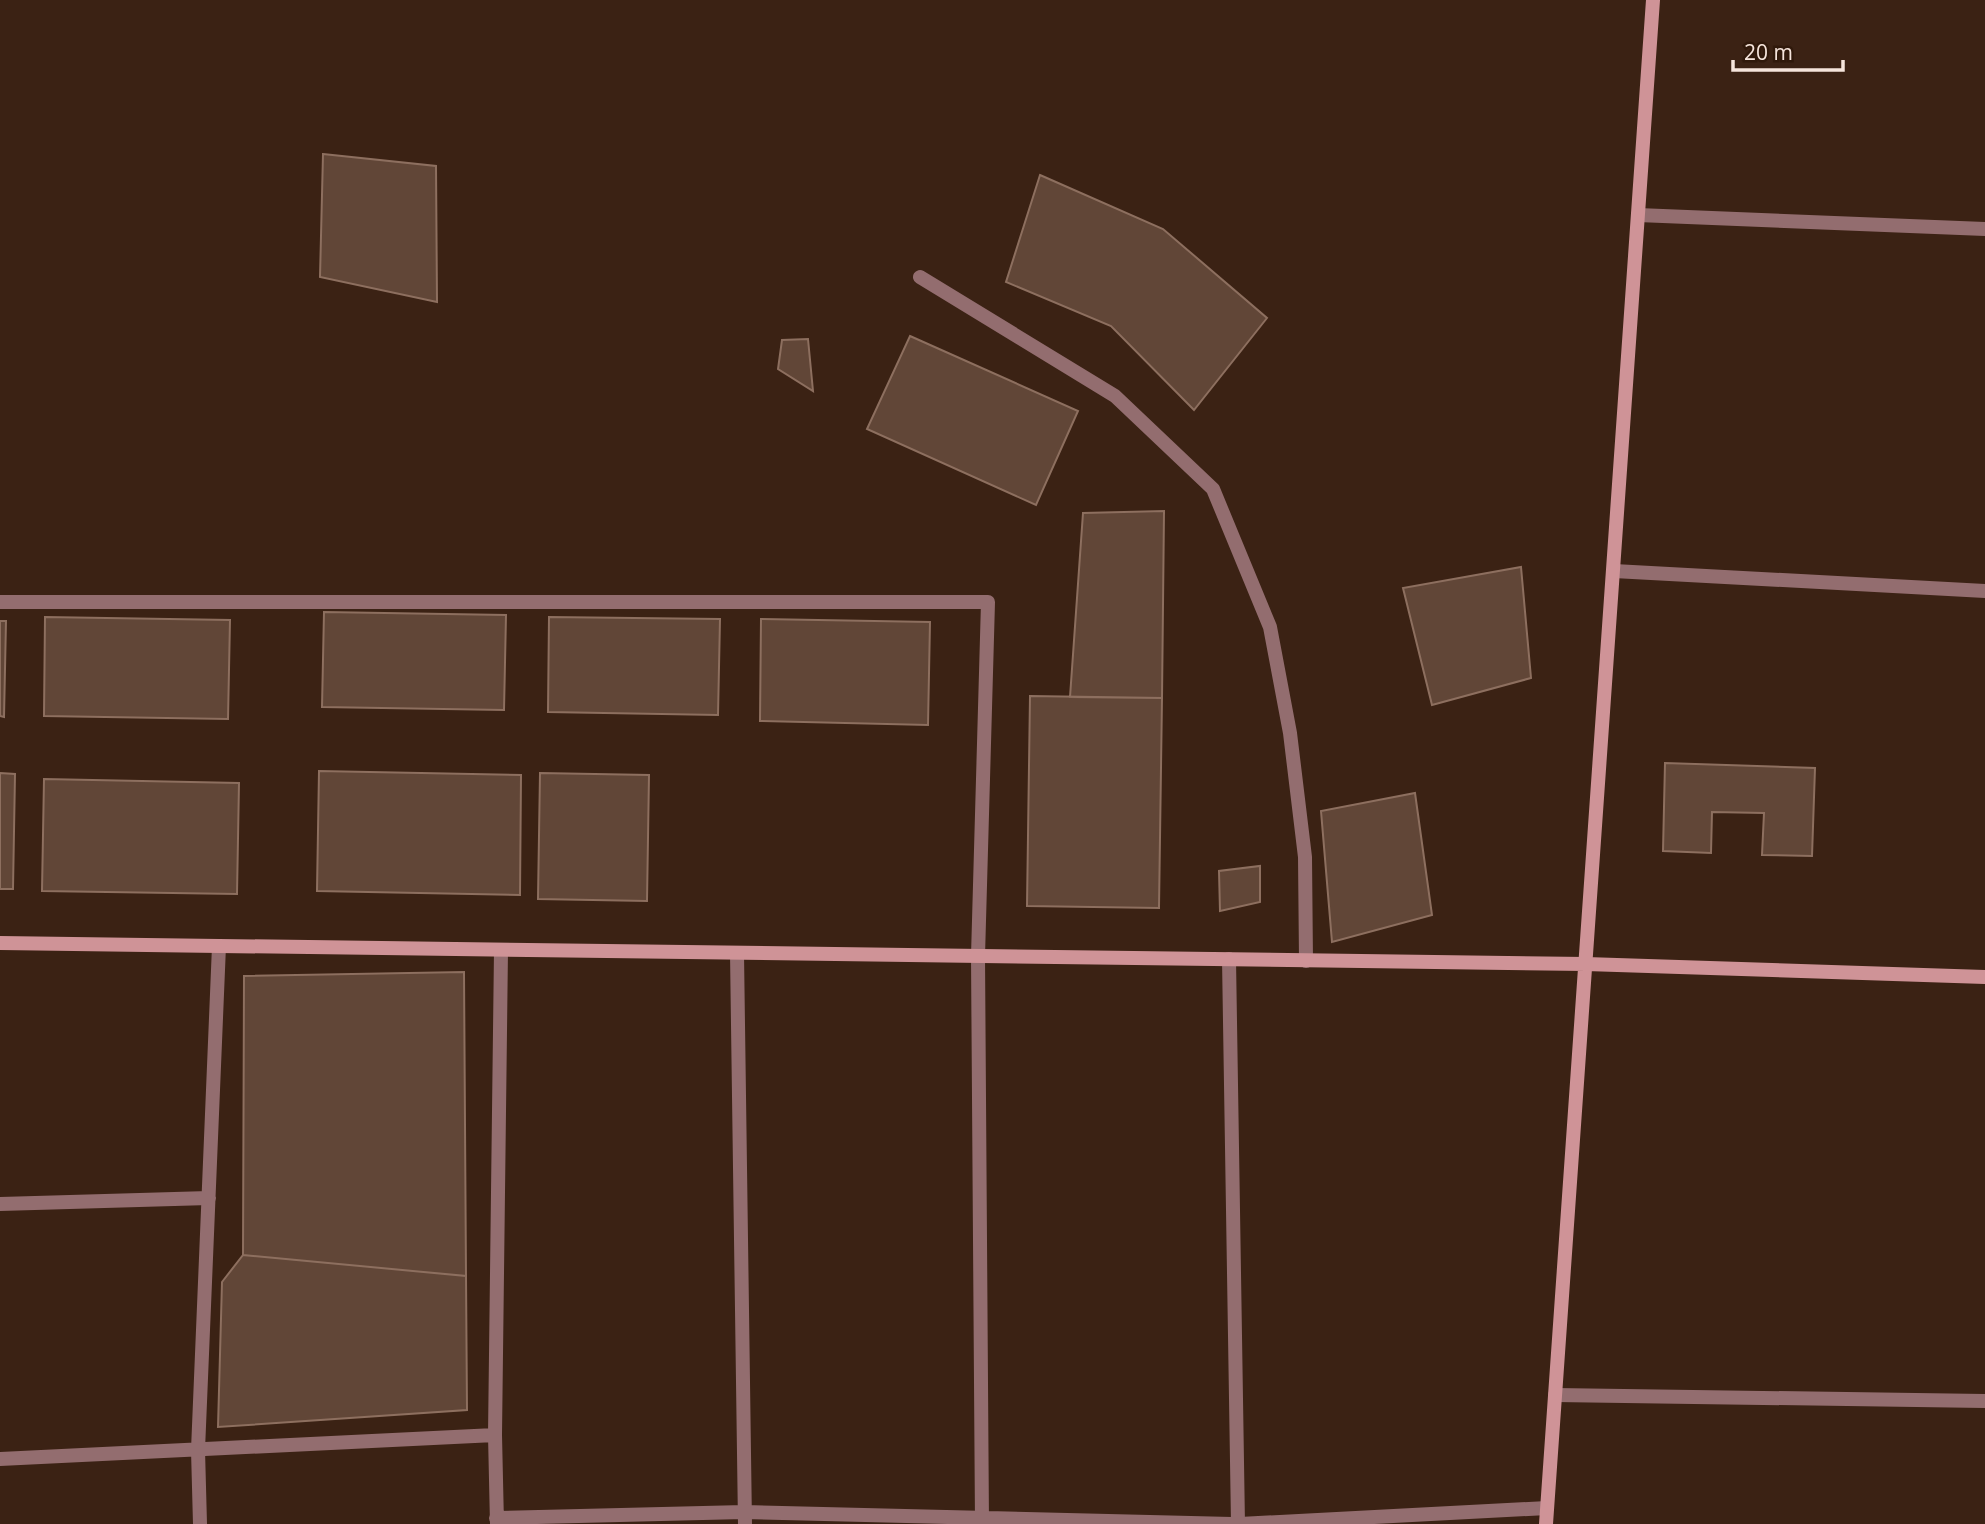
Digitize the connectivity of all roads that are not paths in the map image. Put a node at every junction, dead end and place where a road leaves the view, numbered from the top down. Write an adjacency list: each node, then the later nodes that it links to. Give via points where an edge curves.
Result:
1 (1653, 0): 2 (street)
2 (1638, 215): 3 (street); 5 (street)
3 (1985, 229)
4 (920, 277): 14 (street, via 1115,396 1213,489 1270,627 1306,856)
5 (1614, 571): 6 (street); 15 (street)
6 (1985, 591)
7 (0, 602): 12 (street, via 988,602)
8 (0, 943): 9 (street)
9 (219, 946): 10 (street); 17 (street)
10 (501, 950): 11 (street); 21 (street)
11 (737, 953): 12 (street); 25 (street)
12 (978, 956): 13 (street); 27 (street)
13 (1229, 959): 14 (street); 30 (street)
14 (1306, 961): 15 (street)
15 (1586, 964): 16 (street); 19 (street)
16 (1985, 977)
17 (209, 1198): 18 (street); 22 (street)
18 (0, 1204)
19 (1555, 1395): 20 (street); 24 (street)
20 (1985, 1401)
21 (495, 1435): 22 (street); 26 (street)
22 (198, 1450): 23 (street); 28 (street)
23 (0, 1459)
24 (1547, 1508): 30 (street); 31 (street)
25 (744, 1518): 26 (street); 27 (street)
26 (496, 1521)
27 (982, 1521): 29 (street)
28 (200, 1524)
29 (1232, 1524)
30 (1239, 1524)
31 (1546, 1524)

